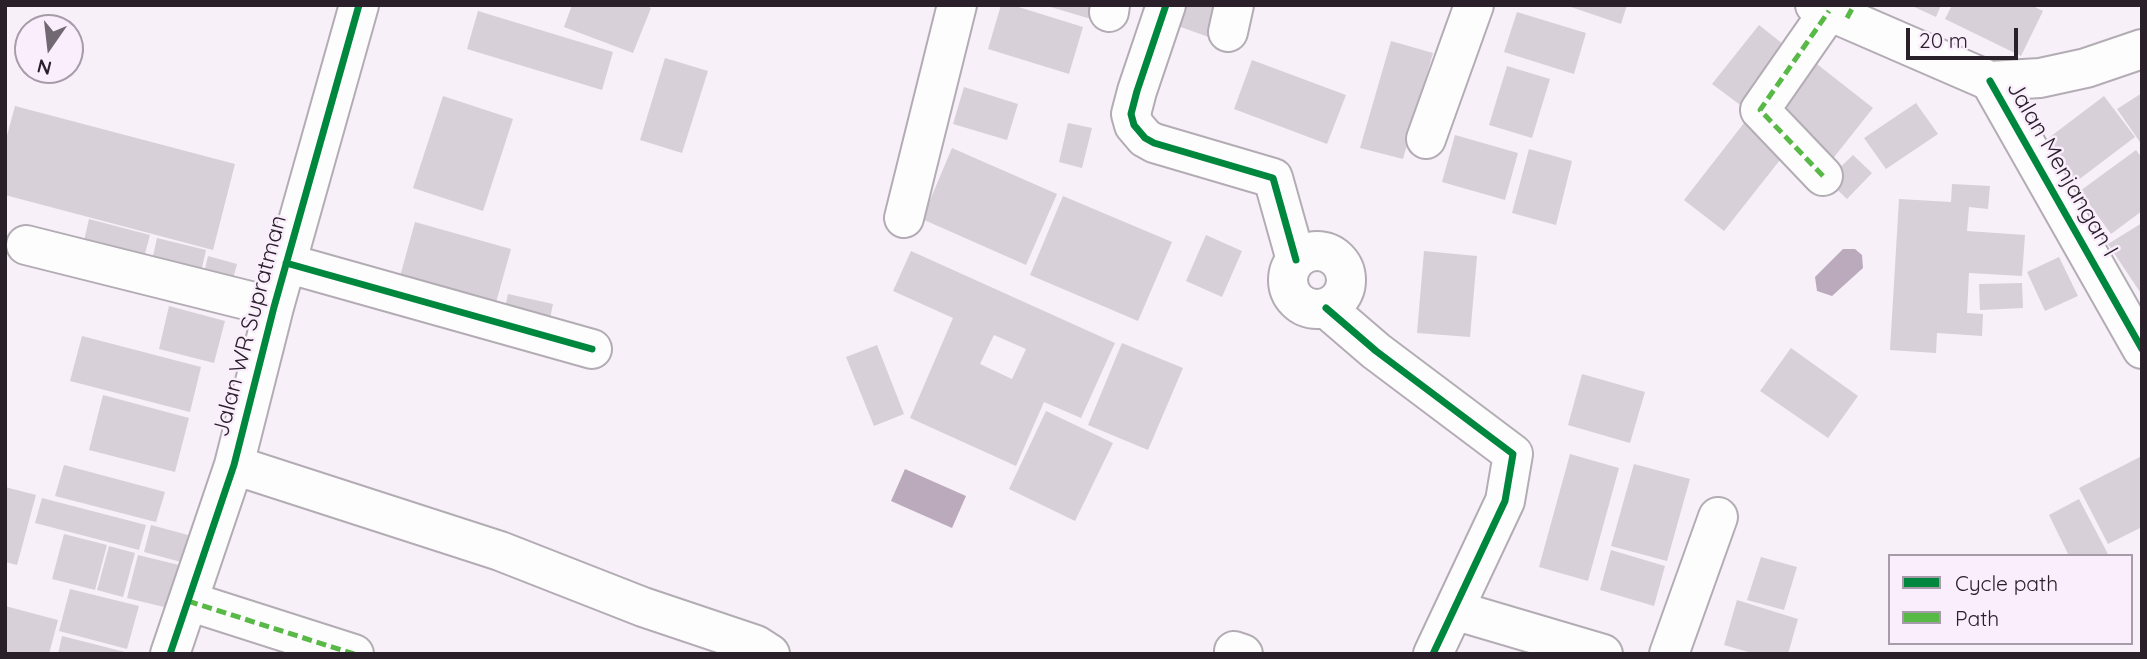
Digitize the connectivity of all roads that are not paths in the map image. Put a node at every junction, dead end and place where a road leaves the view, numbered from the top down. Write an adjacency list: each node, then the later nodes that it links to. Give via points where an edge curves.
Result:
1 (359, 5): 12 (street, Jalan WR Supratman)
2 (957, 5): 10 (street)
3 (1166, 5): 19 (street, via 1136,91 1131,114 1134,125 1154,143 1273,178 1296,260 1315,251 1335,256 1346,274 1342,295 1326,308 1513,454 1506,500)
4 (1474, 5): 8 (street)
5 (1836, 10): 7 (street); 9 (street, via 1760,110)
6 (2142, 49): 7 (street, via 2075,71)
7 (1990, 81): 15 (street, Jalan Menjangan I)
8 (1426, 139)
9 (1823, 176)
10 (904, 218)
11 (26, 245): 13 (street)
12 (286, 263): 13 (street, Jalan WR Supratman); 14 (street)
13 (274, 307): 16 (street, Jalan WR Supratman)
14 (592, 349)
15 (2142, 349)
16 (234, 465): 18 (street, Jalan WR Supratman); 22 (street, via 500,551)
17 (1718, 517): 25 (street)
18 (188, 601): 20 (street, Jalan WR Supratman); 21 (street)
19 (1454, 610): 23 (street); 24 (street)
20 (170, 654)
21 (354, 654)
22 (770, 654)
23 (1433, 654)
24 (1603, 654)
25 (1668, 654)

